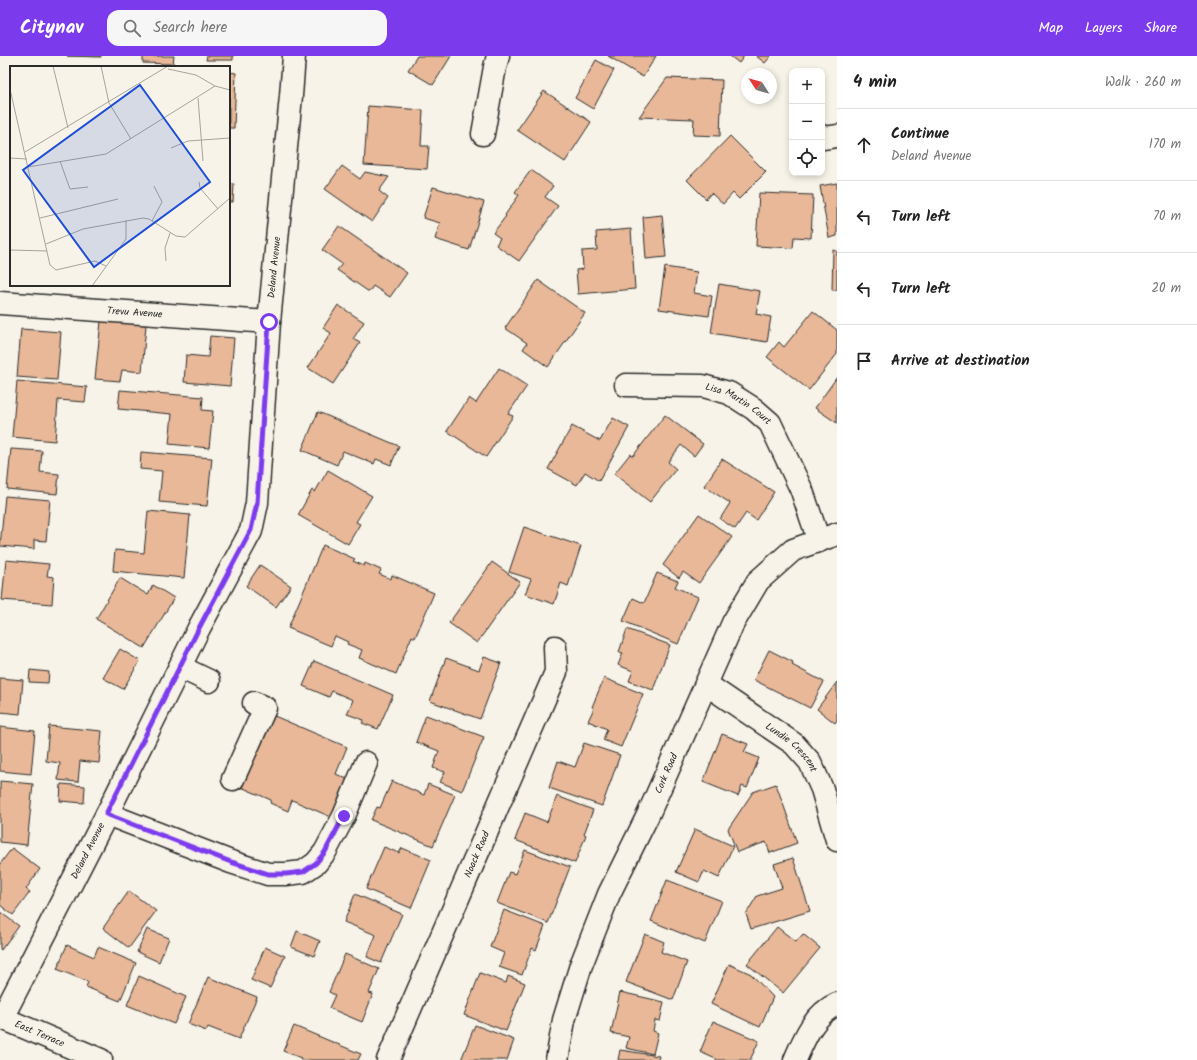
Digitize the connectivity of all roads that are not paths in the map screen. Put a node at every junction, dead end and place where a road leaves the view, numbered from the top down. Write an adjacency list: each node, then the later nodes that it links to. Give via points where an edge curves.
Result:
1 (294, 56): 7 (street, Deland Avenue)
2 (498, 56): 3 (street)
3 (483, 134)
4 (837, 136): 5 (street)
5 (825, 138)
6 (0, 303): 7 (street, Trevu Avenue)
7 (269, 322): 11 (street, Deland Avenue, via 257,503 251,530)
8 (626, 385): 9 (street, Lisa Martin Court, via 703,386 729,393 754,409 770,423 802,491)
9 (828, 537): 13 (street, Cork Road, via 793,550 758,581 734,623)
10 (555, 647): 22 (street, Noack Road, via 556,672)
11 (180, 667): 12 (street); 17 (street, Deland Avenue)
12 (209, 681)
13 (706, 684): 18 (street, Lundie Crescent, via 794,744 810,762 822,789); 23 (street, Cork Road, via 648,815 609,894 581,965 564,1020)
14 (254, 703): 16 (street, via 265,708)
15 (366, 763): 17 (street, via 344,816 325,852 316,863 303,872 268,874)
16 (233, 779)
17 (106, 814): 20 (street, Deland Avenue)
18 (837, 840)
19 (837, 1004): 24 (street, via 811,1026)
20 (1, 1018): 21 (street, East Terrace)
21 (101, 1060)
22 (388, 1060)
23 (557, 1060)
24 (795, 1060)

